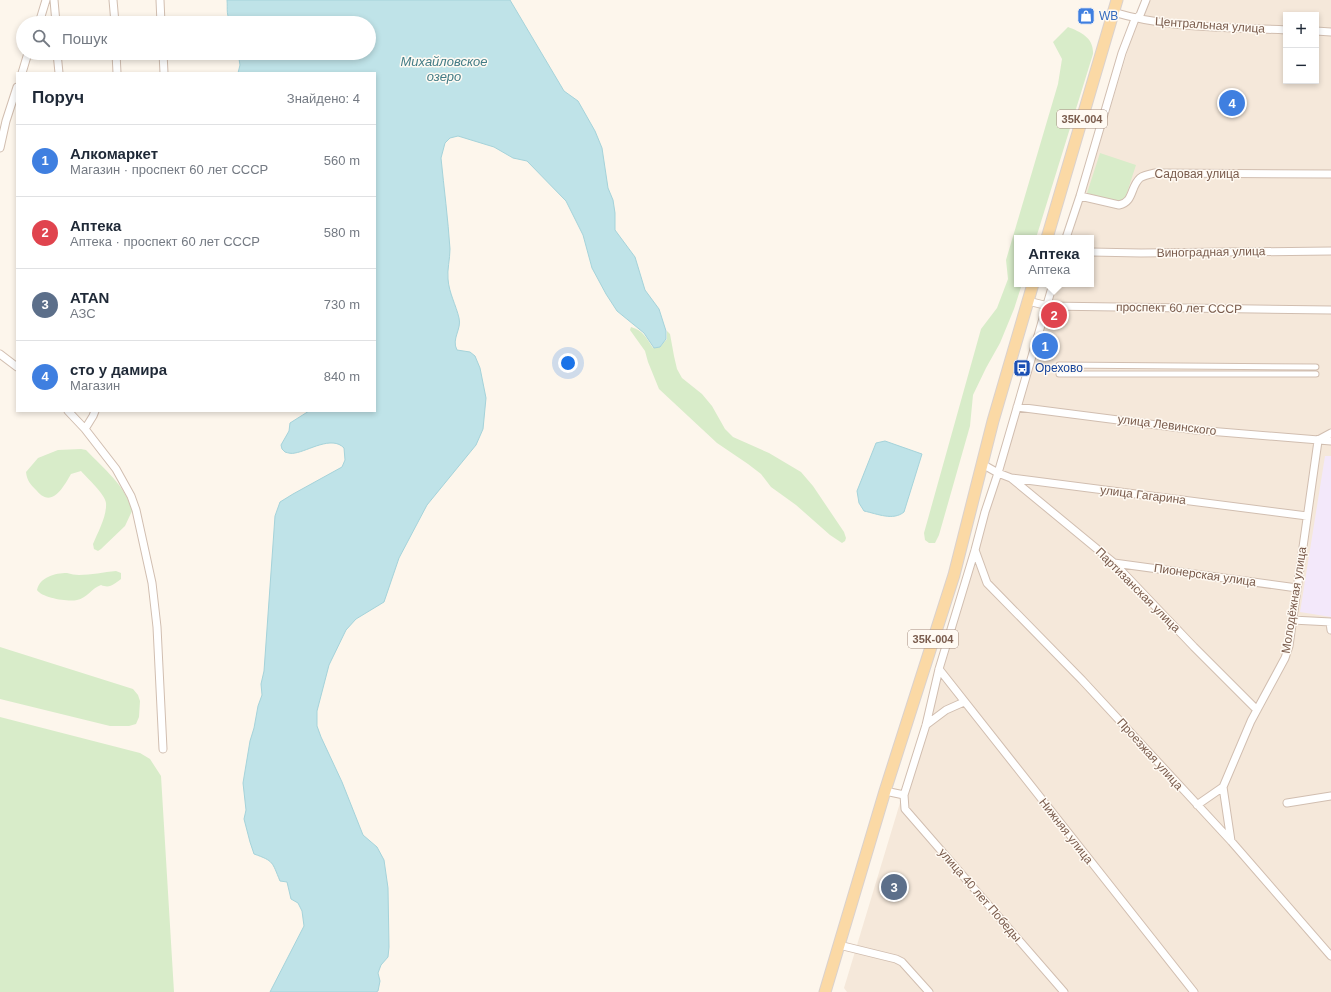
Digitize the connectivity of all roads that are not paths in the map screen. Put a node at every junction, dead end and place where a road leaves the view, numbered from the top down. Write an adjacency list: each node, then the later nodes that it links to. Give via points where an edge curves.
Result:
1 (46, 0): 8 (street)
2 (54, 0): 9 (street)
3 (113, 0): 10 (street)
4 (160, 0): 11 (street)
5 (1117, 0): 7 (main road, 35К-004)
6 (1146, 0): 12 (street, via 1140,15)
7 (1113, 12): 12 (street, Центральная улица); 28 (main road, 35К-004)
8 (41, 16)
9 (55, 16)
10 (114, 16)
11 (161, 16)
12 (1135, 19): 13 (street, Центральная улица, via 1177,25); 27 (street, via 1122,53)
13 (1283, 30)
14 (1319, 31): 15 (street)
15 (1331, 32)
16 (26, 60): 20 (street)
17 (58, 60): 21 (street)
18 (116, 60): 22 (street)
19 (163, 60): 23 (street)
20 (22, 72)
21 (59, 72)
22 (117, 72)
23 (164, 72)
24 (16, 90): 25 (street)
25 (0, 148)
26 (1331, 174): 27 (street, Садовая улица, via 1155,173 1140,178 1125,204 1119,205)
27 (1080, 196): 29 (street)
28 (1048, 235)
29 (1067, 235)
30 (1331, 251): 31 (street, Виноградная улица)
31 (1094, 252)
32 (1033, 287): 34 (main road, 35К-004)
33 (1053, 287): 35 (street)
34 (1028, 301): 35 (street, проспект 60 лет СССР); 54 (main road, 35К-004)
35 (1048, 306): 36 (street, проспект 60 лет СССР); 47 (street)
36 (1331, 310)
37 (0, 354): 40 (street)
38 (1059, 365): 39 (street)
39 (1081, 365): 41 (street); 44 (street)
40 (16, 366)
41 (1148, 366): 42 (street); 45 (street)
42 (1316, 367)
43 (1059, 374): 44 (street)
44 (1081, 374): 45 (street)
45 (1148, 374): 46 (street)
46 (1316, 374)
47 (1017, 407): 52 (street, улица Левинского, via 1196,430); 55 (street)
48 (69, 412): 50 (street)
49 (95, 412): 50 (street)
50 (84, 429): 68 (street, via 125,482 136,510 152,583)
51 (1331, 433): 52 (street)
52 (1318, 441): 53 (street, улица Левинского); 57 (street, Молодёжная улица)
53 (1331, 441)
54 (982, 464): 55 (street, улица Гагарина); 70 (main road, 35К-004, via 954,574)
55 (998, 473): 56 (street, улица Гагарина); 58 (street)
56 (1011, 478): 57 (street, улица Гагарина); 59 (street, Партизанская улица)
57 (1307, 516): 60 (street, Молодёжная улица)
58 (975, 550): 64 (street); 74 (street, Проезжая улица, via 986,583 1082,680)
59 (1114, 564): 60 (street, Пионерская улица); 66 (street, Партизанская улица)
60 (1297, 588): 61 (street, Молодёжная улица)
61 (1292, 620): 62 (street); 66 (street, Молодёжная улица, via 1285,658)
62 (1331, 622): 63 (street)
63 (1331, 630)
64 (939, 669): 65 (street, Нижняя улица); 67 (street)
65 (964, 702): 67 (street, via 946,710); 81 (street, Нижняя улица)
66 (1257, 710): 69 (street, Молодёжная улица)
67 (926, 725): 71 (street)
68 (164, 749)
69 (1223, 787): 74 (street); 75 (street)
70 (885, 790): 71 (street); 76 (main road, 35К-004)
71 (904, 795): 80 (street, улица 40 лет Победы, via 905,809)
72 (1331, 796): 73 (street)
73 (1287, 802)
74 (1197, 805): 75 (street, Проезжая улица)
75 (1231, 841): 77 (street, Проезжая улица)
76 (839, 945): 78 (main road, 35К-004); 79 (street, via 896,959 907,967)
77 (1331, 956)
78 (825, 992)
79 (929, 992)
80 (1064, 992)
81 (1194, 992)

